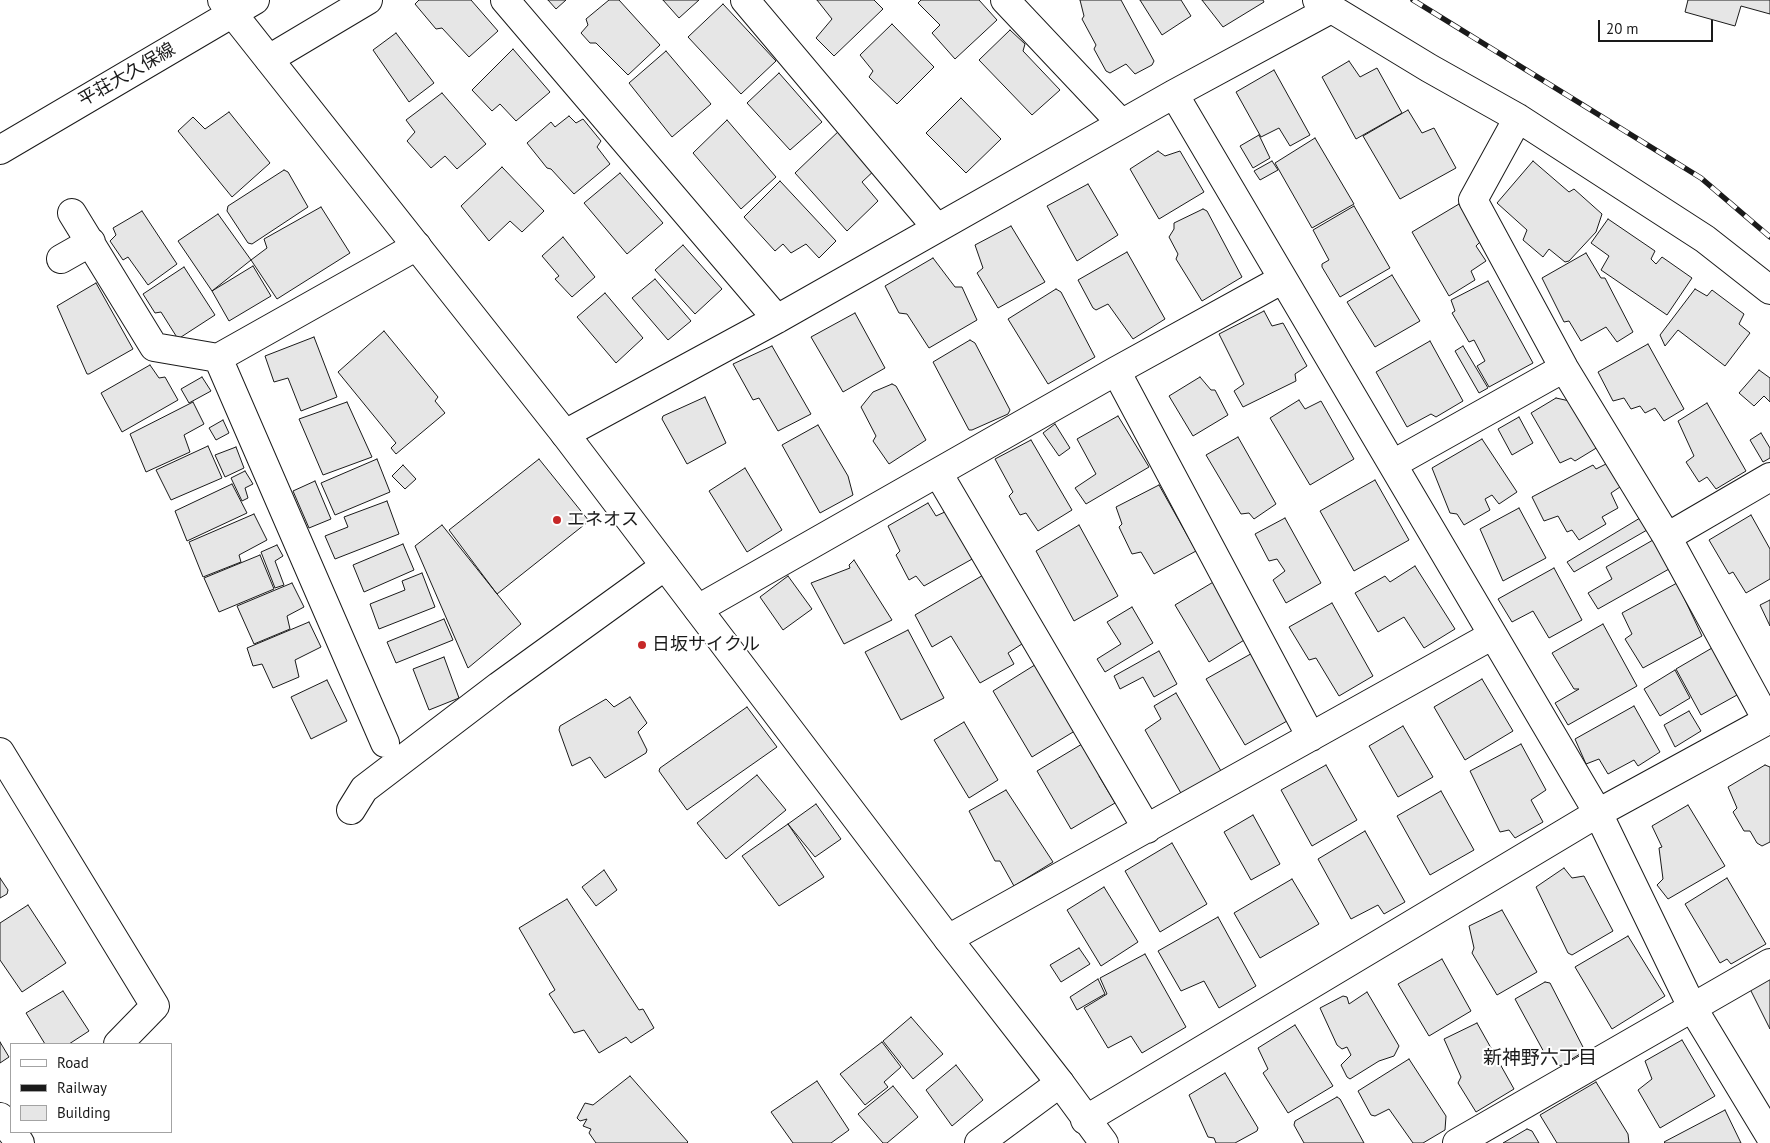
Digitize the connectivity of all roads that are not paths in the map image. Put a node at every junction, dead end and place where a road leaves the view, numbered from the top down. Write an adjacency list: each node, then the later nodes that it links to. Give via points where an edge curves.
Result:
1 (368, 0): 7 (street)
2 (505, 0): 19 (street)
3 (745, 0): 13 (street)
4 (1005, 0): 10 (street)
5 (236, 4): 7 (street); 11 (street, 平荘大久保線)
6 (1324, 4): 8 (street); 9 (street)
7 (269, 59): 15 (street)
8 (1174, 94): 10 (street); 17 (street)
9 (1518, 118): 18 (street, via 1705,239); 21 (street, via 1473,200)
10 (1121, 123): 13 (street)
11 (0, 150)
12 (72, 213): 14 (street)
13 (937, 228): 19 (street)
14 (91, 242): 16 (street); 20 (street, via 154,347)
15 (416, 246): 20 (street); 23 (street)
16 (62, 259)
17 (1283, 280): 22 (street); 24 (street)
18 (1770, 290)
19 (777, 319): 23 (street)
20 (218, 358): 33 (street)
21 (1564, 368): 24 (street); 27 (street)
22 (1116, 371): 25 (street); 32 (street)
23 (565, 434): 28 (street)
24 (1393, 464): 30 (street)
25 (938, 473): 29 (street); 37 (street)
26 (1770, 477): 27 (street)
27 (1667, 537): 31 (street)
28 (665, 566): 29 (street); 35 (street, via 499,686 364,790)
29 (698, 609): 38 (street)
30 (1493, 635): 32 (street); 36 (street)
31 (1768, 719): 36 (street)
32 (1310, 737): 37 (street)
33 (385, 743)
34 (0, 752): 41 (street, via 155,1006)
35 (351, 810)
36 (1598, 813): 40 (street); 44 (street)
37 (1147, 829): 38 (street)
38 (948, 939): 42 (street)
39 (1770, 963): 40 (street)
40 (1692, 1007): 48 (street); 52 (street)
41 (119, 1043)
42 (1060, 1083): 44 (street); 50 (street)
43 (0, 1117): 45 (street)
44 (1085, 1120): 51 (street)
45 (10, 1129)
46 (13, 1133): 49 (street)
47 (32, 1133): 49 (street)
48 (1770, 1136)
49 (21, 1143)
50 (979, 1143)
51 (1104, 1143)
52 (1457, 1143)

